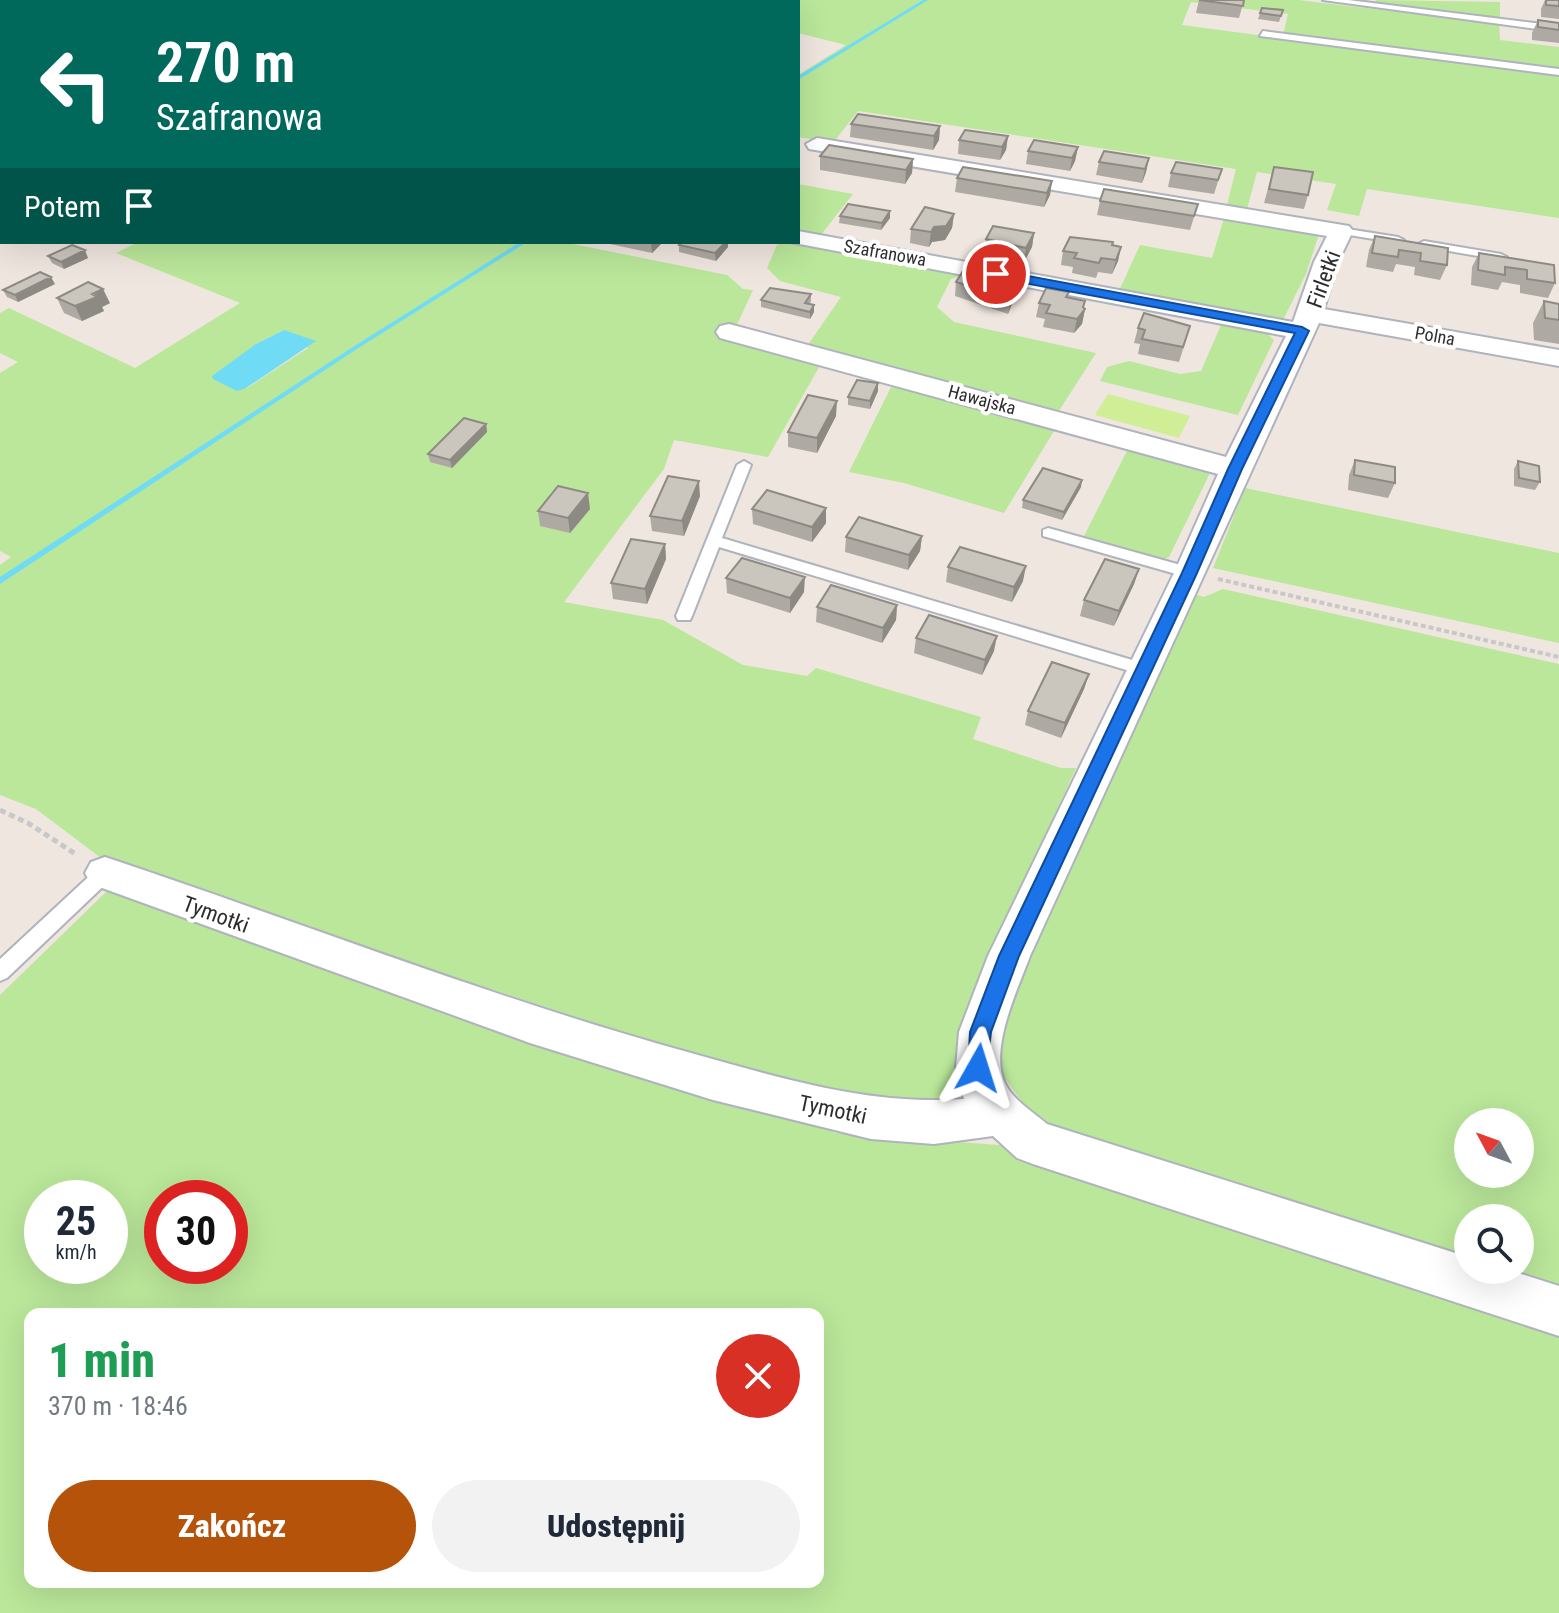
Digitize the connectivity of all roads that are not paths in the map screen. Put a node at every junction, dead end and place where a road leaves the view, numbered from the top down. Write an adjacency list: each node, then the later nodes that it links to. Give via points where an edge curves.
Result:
1 (1327, 0): 2 (lane)
2 (1559, 29)
3 (1263, 34): 4 (lane)
4 (1559, 72)
5 (817, 144): 6 (street)
6 (1341, 231): 8 (lane); 9 (street, Firletki)
7 (800, 238): 9 (street, Szafranowa)
8 (1512, 259)
9 (1306, 323): 11 (street, Polna); 13 (street, Firletki)
10 (729, 332): 13 (street, Hawajska)
11 (1559, 358)
12 (744, 465): 15 (lane)
13 (1235, 469): 16 (street, Firletki)
14 (1048, 533): 16 (lane)
15 (712, 540): 17 (lane); 18 (lane)
16 (1190, 573): 18 (street, Firletki)
17 (684, 616)
18 (1143, 669): 21 (street, Firletki, via 1009,956 981,1032 978,1068 984,1093)
19 (105, 873): 20 (lane); 21 (street, Tymotki, via 640,1061 842,1115 926,1124 963,1123)
20 (0, 972)
21 (1000, 1113): 22 (street, via 1033,1142)
22 (1559, 1311)

